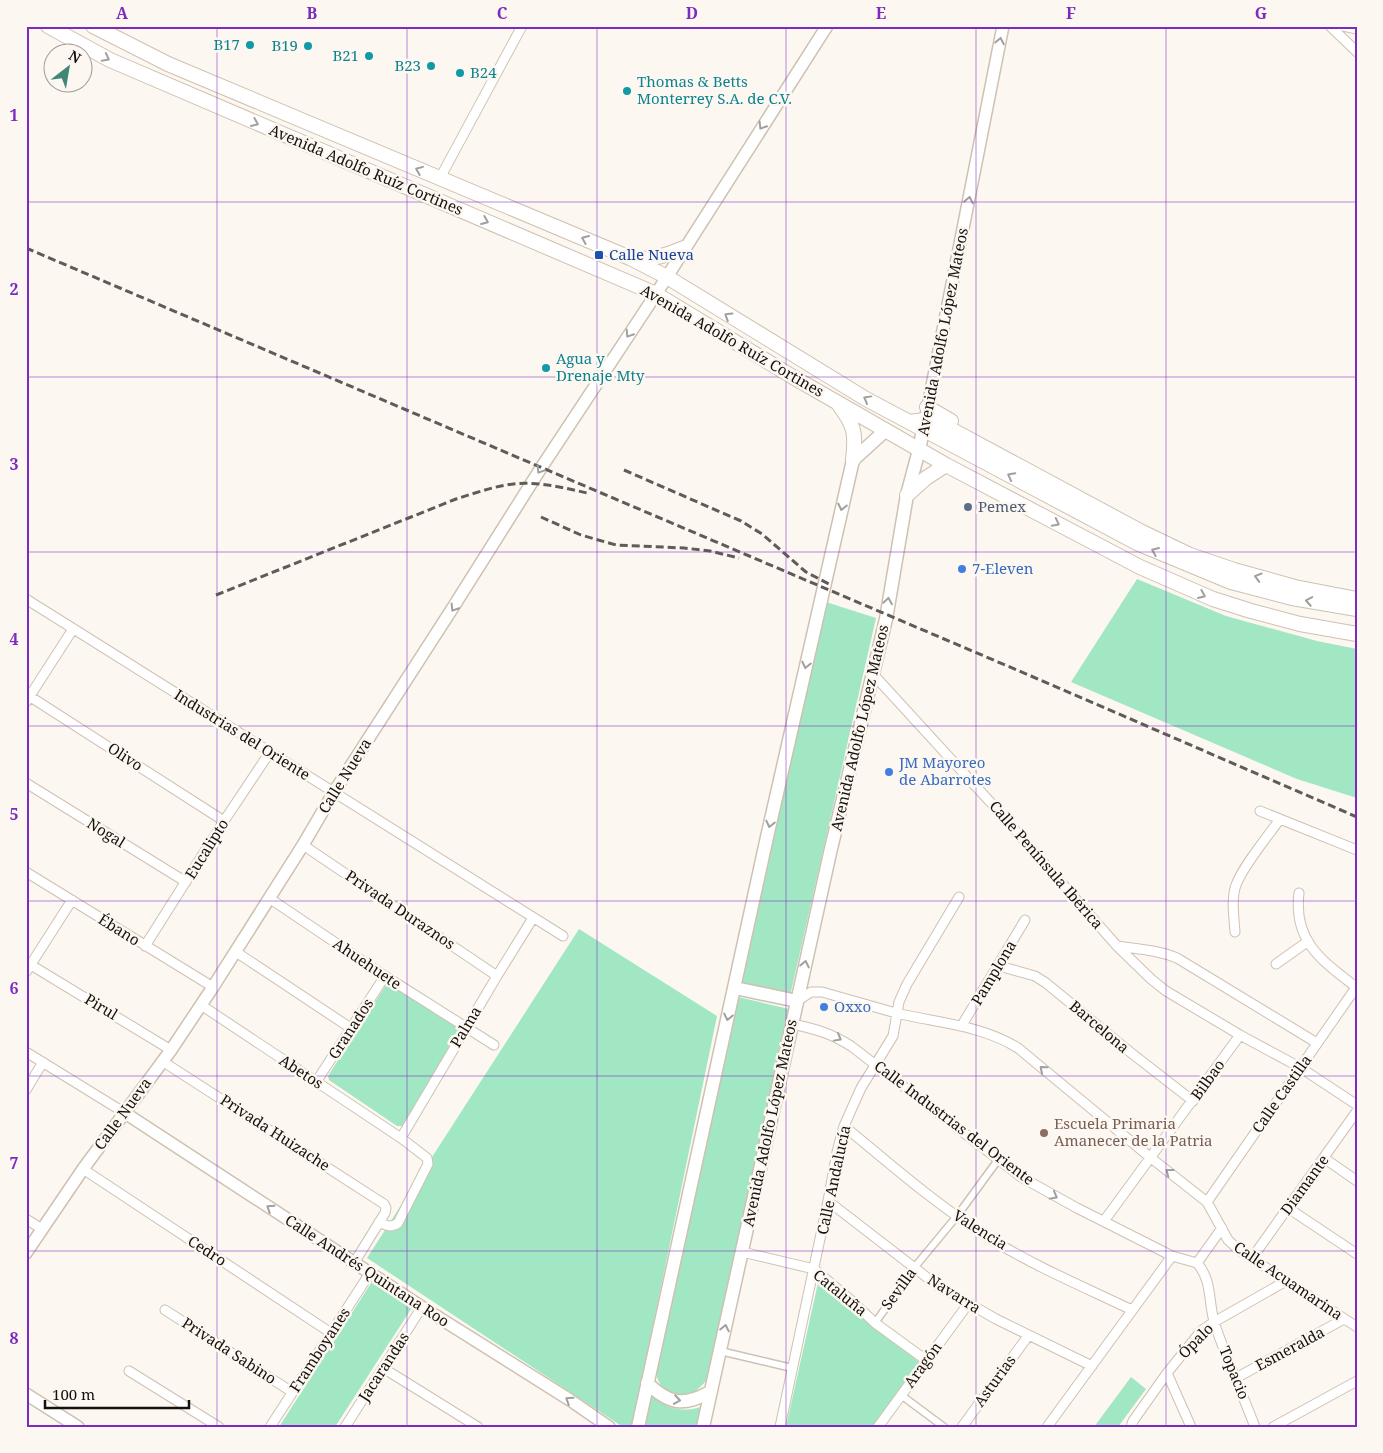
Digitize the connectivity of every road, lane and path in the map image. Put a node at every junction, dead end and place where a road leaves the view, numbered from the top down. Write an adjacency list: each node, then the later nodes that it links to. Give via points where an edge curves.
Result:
1 (48, 26): 14 (main road, Avenida Adolfo Ruíz Cortines, one-way to 14, via 117,64)
2 (93, 26): 10 (main road, Avenida Adolfo Ruíz Cortines, one-way to 2, via 168,64)
3 (522, 26): 10 (street)
4 (827, 26): 11 (street, Calle Nueva, one-way to 11)
5 (1003, 26): 16 (street, Avenida Adolfo López Mateos, one-way to 5)
6 (1330, 26): 9 (street)
7 (1343, 26): 8 (street)
8 (1357, 29)
9 (1357, 52)
10 (440, 178): 12 (main road, Avenida Adolfo Ruíz Cortines, one-way to 10)
11 (684, 248): 12 (main road, via 664,257); 13 (street, Calle Nueva)
12 (630, 258): 13 (main road, Avenida Adolfo Ruíz Cortines)
13 (667, 277): 14 (street, Calle Nueva); 17 (main road, Avenida Adolfo Ruíz Cortines, one-way to 13, via 797,358)
14 (656, 294): 15 (main road, Avenida Adolfo Ruíz Cortines); 32 (street, Calle Nueva, one-way to 32)
15 (837, 403): 18 (main road, Avenida Adolfo Ruíz Cortines); 20 (main road, via 853,429)
16 (925, 419): 17 (main road, Avenida Adolfo Ruíz Cortines); 19 (main road, Avenida Adolfo López Mateos); 24 (main road, Avenida Adolfo Ruíz Cortines, one-way to 16, via 1295,587 1190,555 943,425); 25 (main road, Avenida Adolfo Ruíz Cortines, one-way to 16, via 1292,598 1231,582 1137,543 1097,523)
17 (910, 422): 18 (main road)
18 (886, 430): 19 (main road, Avenida Adolfo Ruíz Cortines); 20 (main road)
19 (919, 450): 21 (main road, Avenida Adolfo Ruíz Cortines); 22 (main road, Avenida Adolfo López Mateos)
20 (853, 460): 59 (main road, one-way to 59)
21 (946, 465): 22 (main road); 27 (main road, Avenida Adolfo Ruíz Cortines, one-way to 27, via 1140,567 1213,599 1300,624)
22 (906, 495): 28 (main road, Avenida Adolfo López Mateos, one-way to 22, via 886,619)
23 (26, 599): 26 (street, Industrias del Oriente)
24 (1357, 599)
25 (1357, 609)
26 (73, 629): 29 (street); 30 (street, Industrias del Oriente)
27 (1357, 634)
28 (872, 673): 50 (street, Calle Península Ibérica); 60 (main road, Avenida Adolfo López Mateos, one-way to 28)
29 (27, 698): 35 (street, Olivo)
30 (270, 752): 32 (street, Industrias del Oriente); 35 (street, Eucalipto)
31 (26, 783): 39 (street, Nogal)
32 (334, 792): 36 (street, Calle Nueva); 44 (street, Industrias del Oriente)
33 (1260, 810): 34 (street)
34 (1280, 819): 37 (street); 46 (street, via 1236,885)
35 (224, 820): 39 (street, Eucalipto)
36 (303, 845): 42 (street, Calle Nueva); 56 (street, Privada Duraznos)
37 (1357, 850)
38 (26, 872): 43 (street, Ébano)
39 (186, 882): 49 (street, Eucalipto)
40 (1299, 893): 48 (street, via 1298,915)
41 (959, 897): 62 (street, Calle Andalucía, via 907,984)
42 (269, 898): 51 (street, Calle Nueva); 55 (street, Ahuehuete)
43 (72, 900): 49 (street, Ébano); 54 (street)
44 (533, 918): 47 (street, Industrias del Oriente); 56 (street, Palma)
45 (1025, 920): 53 (street, Pamplona)
46 (1235, 932)
47 (563, 936)
48 (1307, 942): 52 (street); 57 (street, via 1329,966)
49 (145, 946): 58 (street, Ébano)
50 (1118, 946): 67 (street, Calle Península Ibérica, via 1166,991); 68 (street, via 1177,958)
51 (236, 952): 58 (street, Calle Nueva); 66 (street)
52 (1276, 964)
53 (999, 966): 64 (street, Pamplona); 78 (street, Barcelona, via 1035,976 1046,983)
54 (29, 968): 70 (street, Pirul)
55 (385, 976): 65 (street, Ahuehuete); 66 (street, Granados)
56 (497, 976): 65 (street, Palma)
57 (1356, 986): 68 (street, Calle Castilla)
58 (213, 988): 61 (street, Calle Nueva)
59 (734, 988): 60 (main road); 128 (main road, one-way to 128)
60 (797, 1002): 62 (street, Calle Acuamarina, via 811,992 822,992); 63 (main road, Avenida Adolfo López Mateos)
61 (201, 1005): 70 (street, Calle Nueva); 76 (street, Abetos)
62 (897, 1013): 64 (street, Calle Acuamarina); 74 (street, Calle Andalucía, via 893,1036)
63 (792, 1024): 74 (street, Calle Industrias del Oriente, one-way to 74, via 834,1036); 98 (main road, Avenida Adolfo López Mateos)
64 (962, 1026): 84 (street, Calle Acuamarina, one-way to 64, via 1018,1048 991,1034)
65 (466, 1028): 69 (street, Ahuehuete); 83 (street, Palma)
66 (352, 1029): 76 (street, Granados)
67 (1240, 1035): 75 (street, Calle Península Ibérica); 78 (street, Bilbao)
68 (1317, 1043): 75 (street, Calle Castilla)
69 (494, 1045)
70 (170, 1050): 72 (street, Calle Nueva)
71 (26, 1052): 73 (street)
72 (162, 1061): 81 (street, Calle Nueva); 95 (street, Privada Huizache, via 384,1204 386,1212)
73 (44, 1062): 77 (street); 81 (street)
74 (875, 1064): 82 (street, Calle Andalucía); 86 (street, Calle Industrias del Oriente)
75 (1301, 1068): 79 (street, Calle Península Ibérica); 90 (street, Calle Castilla)
76 (316, 1082): 83 (street, Abetos)
77 (26, 1090)
78 (1193, 1101): 84 (street, Bilbao)
79 (1357, 1105)
80 (1357, 1111): 85 (street, Diamante)
81 (125, 1113): 87 (street, Calle Nueva); 103 (street, Calle Andrés Quintana Roo, one-way to 81)
82 (844, 1126): 89 (street, Calle Andalucía); 92 (street, Valencia)
83 (401, 1138): 95 (street, Abetos, via 427,1158 428,1164 398,1222 389,1227)
84 (1152, 1158): 90 (street, Calle Acuamarina, one-way to 84); 94 (street, Bilbao)
85 (1324, 1158): 88 (street); 91 (street, Diamante)
86 (998, 1160): 92 (street, Sevilla); 94 (street, Calle Industrias del Oriente, one-way to 94, via 1051,1194)
87 (83, 1169): 96 (street, Calle Nueva); 117 (street, Cedro)
88 (1357, 1181)
89 (828, 1201): 105 (street, Navarra); 106 (street, Calle Andalucía)
90 (1207, 1202): 97 (street, Calle Acuamarina)
91 (1288, 1208): 100 (street); 102 (street, Diamante)
92 (957, 1216): 105 (street, Sevilla); 112 (street, Valencia, via 990,1239)
93 (26, 1220): 96 (street)
94 (1104, 1221): 101 (street, Calle Industrias del Oriente)
95 (379, 1222): 103 (street)
96 (42, 1228): 99 (street, Calle Nueva)
97 (1222, 1228): 102 (street, Calle Acuamarina, via 1228,1240); 104 (street)
98 (742, 1252): 106 (street, Cataluña); 119 (main road, Avenida Adolfo López Mateos, one-way to 98)
99 (26, 1253)
100 (1357, 1254)
101 (1172, 1256): 104 (street, Calle Industrias del Oriente); 112 (street)
102 (1252, 1258): 108 (street, Calle Acuamarina)
103 (354, 1263): 107 (street, Calle Andrés Quintana Roo)
104 (1196, 1263): 115 (street, Topacio, via 1208,1282)
105 (914, 1268): 109 (street, Navarra); 114 (street, Sevilla)
106 (814, 1269): 114 (street, Cataluña); 123 (street, Calle Andalucía)
107 (370, 1273): 110 (street, Calle Andrés Quintana Roo); 117 (street, Framboyanes)
108 (1286, 1281): 113 (street, Calle Acuamarina); 115 (street, Ópalo)
109 (968, 1304): 118 (street, Navarra); 120 (street, Aragón)
110 (422, 1308): 122 (street, Jacarandas); 138 (street, Calle Andrés Quintana Roo, one-way to 110)
111 (165, 1310): 129 (street, Privada Sabino)
112 (1132, 1310): 121 (street)
113 (1344, 1320): 116 (street, Calle Acuamarina); 126 (street, Esmeralda)
114 (875, 1322): 120 (street, Cataluña)
115 (1214, 1322): 125 (street, Ópalo, via 1201,1331); 126 (street, Topacio)
116 (1357, 1327)
117 (332, 1332): 129 (street, Framboyanes)
118 (1028, 1336): 121 (street, Navarra); 144 (street, Asturias)
119 (720, 1350): 123 (street); 130 (main road, Avenida Adolfo López Mateos)
120 (926, 1360): 132 (street, Aragón)
121 (1092, 1366): 145 (street)
122 (383, 1368): 136 (street, Jacarandas); 137 (street)
123 (792, 1368): 141 (street, Calle Andalucía)
124 (129, 1371): 134 (street)
125 (1167, 1373): 146 (street, Ópalo); 147 (street)
126 (1236, 1378): 148 (street, Topacio)
127 (1357, 1381): 149 (street)
128 (647, 1383): 130 (main road, one-way to 130, via 668,1399 679,1402 697,1399); 139 (main road)
129 (292, 1392): 135 (street, Framboyanes)
130 (710, 1392): 140 (main road, Avenida Adolfo López Mateos)
131 (26, 1394): 133 (street)
132 (901, 1395): 142 (street, Aragón); 143 (street)
133 (78, 1427)
134 (219, 1427)
135 (270, 1427)
136 (345, 1427)
137 (478, 1427)
138 (610, 1427)
139 (638, 1427)
140 (702, 1427)
141 (780, 1427)
142 (878, 1427)
143 (944, 1427)
144 (962, 1427)
145 (1047, 1427)
146 (1131, 1427)
147 (1191, 1427)
148 (1255, 1427)
149 (1273, 1427)

